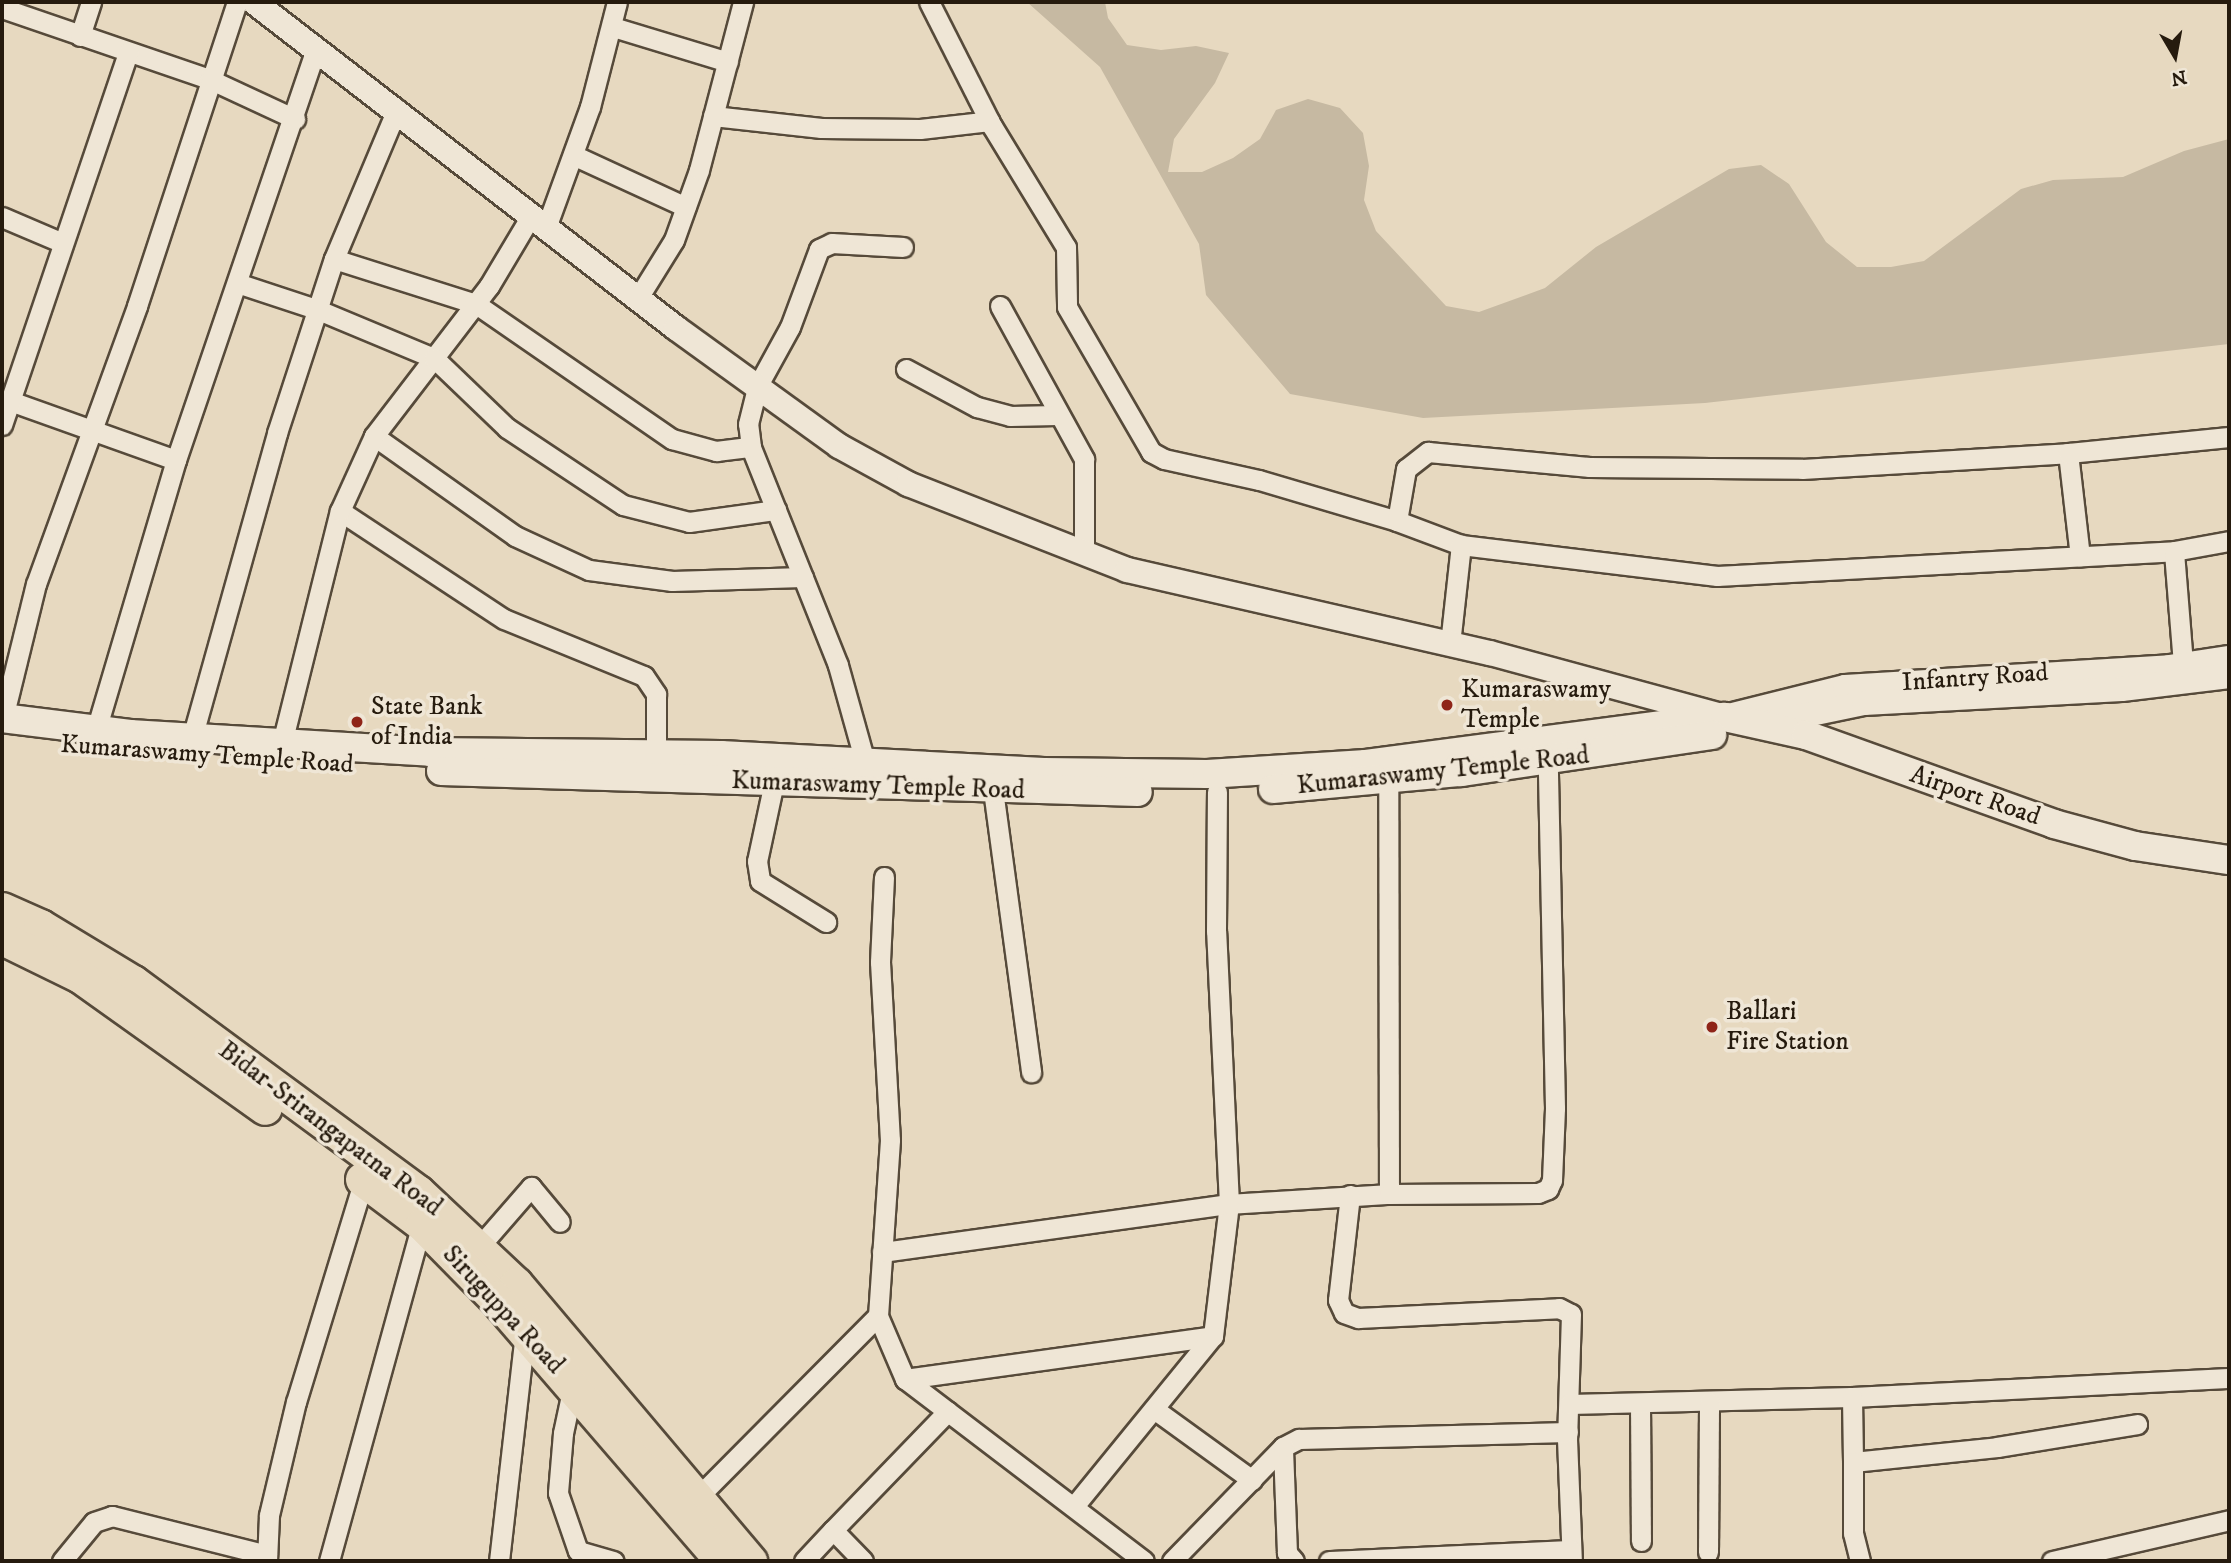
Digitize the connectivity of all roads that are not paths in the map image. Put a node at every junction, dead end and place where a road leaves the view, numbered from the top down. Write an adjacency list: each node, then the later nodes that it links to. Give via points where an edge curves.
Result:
1 (91, 2): 9 (street)
2 (237, 2): 13 (street)
3 (254, 2): 10 (street)
4 (617, 2): 8 (street)
5 (743, 2): 12 (street)
6 (929, 2): 17 (street)
7 (2, 8): 9 (street)
8 (613, 27): 12 (street); 18 (street)
9 (80, 36): 11 (street)
10 (316, 49): 14 (street); 16 (street)
11 (128, 53): 13 (street); 22 (street)
12 (728, 62): 15 (street)
13 (209, 79): 16 (street); 36 (street, via 137,306)
14 (397, 108): 21 (street); 24 (street)
15 (713, 116): 17 (street, via 821,128 920,129); 19 (street)
16 (295, 119): 25 (street)
17 (990, 121): 44 (street, via 1066,247 1067,307 1151,452)
18 (573, 155): 19 (street); 21 (street)
19 (686, 207): 26 (street, via 674,240)
20 (2, 218): 22 (street)
21 (540, 220): 26 (street); 27 (street)
22 (63, 243): 33 (street)
23 (903, 247): 32 (street, via 832,243 819,249 790,327)
24 (334, 259): 27 (street); 29 (street)
25 (237, 283): 29 (street); 41 (street)
26 (638, 298): 32 (street)
27 (476, 304): 30 (street); 39 (street, via 672,439 716,451)
28 (1000, 306): 34 (street)
29 (316, 309): 30 (street); 59 (street, via 223,615)
30 (434, 358): 37 (street); 42 (street, via 507,428 623,505 689,522)
31 (906, 369): 34 (street, via 977,407 1010,416)
32 (757, 387): 39 (street, via 748,424); 48 (street, via 839,446 908,484)
33 (10, 401): 35 (street); 36 (street)
34 (1057, 415): 48 (street, via 1084,459)
35 (2, 425)
36 (91, 428): 41 (street); 55 (street, via 36,584)
37 (374, 436): 43 (street); 50 (street, via 515,536 589,570 672,581)
38 (2229, 437): 40 (street)
39 (751, 447): 42 (street)
40 (2068, 453): 44 (street, via 1802,469 1589,467 1428,452 1406,470); 49 (street)
41 (176, 460): 57 (street)
42 (776, 510): 50 (street)
43 (341, 511): 60 (street); 61 (street, via 504,619 644,677 656,695)
44 (1397, 521): 46 (street)
45 (2229, 541): 47 (street)
46 (1461, 545): 49 (street, via 1717,576); 51 (street)
47 (2174, 551): 49 (street); 53 (street)
48 (1084, 554): 51 (street, via 1127,570)
49 (2080, 556)
50 (803, 577): 63 (street, via 838,665)
51 (1450, 644): 56 (street)
52 (2229, 658): 53 (street, Infantry Road)
53 (2183, 664): 56 (street, Infantry Road, via 1845,687)
54 (2229, 676): 56 (street, Infantry Road, via 2122,689 1864,703)
55 (2, 718): 57 (main road, Kumaraswamy Temple Road)
56 (1744, 723): 62 (main road, Kumaraswamy Temple Road); 63 (main road, Kumaraswamy Temple Road, via 1692,721 1366,764 1207,774); 68 (main road, Airport Road, via 1806,735 2054,824 2135,846)
57 (96, 730): 59 (main road, Kumaraswamy Temple Road)
58 (2, 737): 65 (main road, Kumaraswamy Temple Road, via 131,752 434,771)
59 (192, 738): 60 (main road, Kumaraswamy Temple Road)
60 (282, 743): 61 (main road, Kumaraswamy Temple Road, via 430,752)
61 (656, 754): 63 (main road, Kumaraswamy Temple Road)
62 (1548, 761): 64 (main road, Kumaraswamy Temple Road); 75 (street, via 1555,1108 1552,1180 1548,1189 1538,1193)
63 (865, 762)
64 (1388, 780): 67 (main road, Kumaraswamy Temple Road); 75 (street)
65 (774, 782): 66 (main road, Kumaraswamy Temple Road); 71 (street, via 757,861 760,881)
66 (993, 790): 67 (main road, Kumaraswamy Temple Road); 73 (street)
67 (1217, 792): 77 (street, via 1216,931)
68 (2229, 860)
69 (884, 877): 81 (street, via 880,962 890,1139)
70 (2, 909): 80 (highway, Bidar-Srirangapatna Road, via 100,960 193,1023 418,1192)
71 (826, 922)
72 (2, 938): 74 (highway, Siruguppa Road, via 42,955 121,1004)
73 (1031, 1072)
74 (364, 1180): 79 (highway, Siruguppa Road); 106 (street, via 296,1402 269,1515)
75 (1389, 1194): 76 (street)
76 (1350, 1195): 77 (street); 91 (street, via 1338,1300 1344,1313 1358,1318 1559,1308 1571,1314 1574,1326)
77 (1229, 1204): 81 (street); 84 (street)
78 (560, 1222): 80 (street, via 531,1187)
79 (422, 1224): 83 (highway, Siruguppa Road); 108 (street)
80 (478, 1248): 99 (highway, Bidar-Srirangapatna Road, via 516,1284)
81 (882, 1252): 82 (street)
82 (878, 1316): 86 (street); 99 (street)
83 (525, 1332): 87 (highway, Siruguppa Road); 109 (street)
84 (1213, 1336): 86 (street); 92 (street)
85 (2229, 1378): 88 (street)
86 (905, 1379): 93 (street)
87 (573, 1386): 110 (street, via 558,1493 578,1551); 111 (highway, Siruguppa Road)
88 (1852, 1397): 89 (street); 97 (street)
89 (1709, 1402): 90 (street); 104 (street)
90 (1640, 1403): 91 (street); 103 (street)
91 (1569, 1404): 95 (street)
92 (1154, 1409): 98 (street); 100 (street)
93 (948, 1411): 100 (street); 102 (street)
94 (2137, 1424): 97 (street, via 1997,1447)
95 (1568, 1432): 96 (street, via 1315,1435); 105 (street)
96 (1283, 1447): 98 (street); 117 (street, via 1287,1553)
97 (1853, 1462): 119 (street, via 1853,1533)
98 (1252, 1480): 116 (street)
99 (698, 1497): 112 (highway, Bidar-Srirangapatna Road)
100 (1075, 1505): 115 (street)
101 (2229, 1520): 120 (street)
102 (833, 1530): 113 (street); 114 (street)
103 (1641, 1541)
104 (1708, 1552)
105 (1571, 1555): 118 (street)
106 (267, 1558): 107 (street, via 112,1516 94,1522)
107 (62, 1561)
108 (329, 1561)
109 (499, 1561)
110 (614, 1561)
111 (721, 1561)
112 (750, 1561)
113 (804, 1561)
114 (863, 1561)
115 (1144, 1561)
116 (1172, 1561)
117 (1294, 1561)
118 (1329, 1561)
119 (1860, 1561)
120 (2052, 1561)

